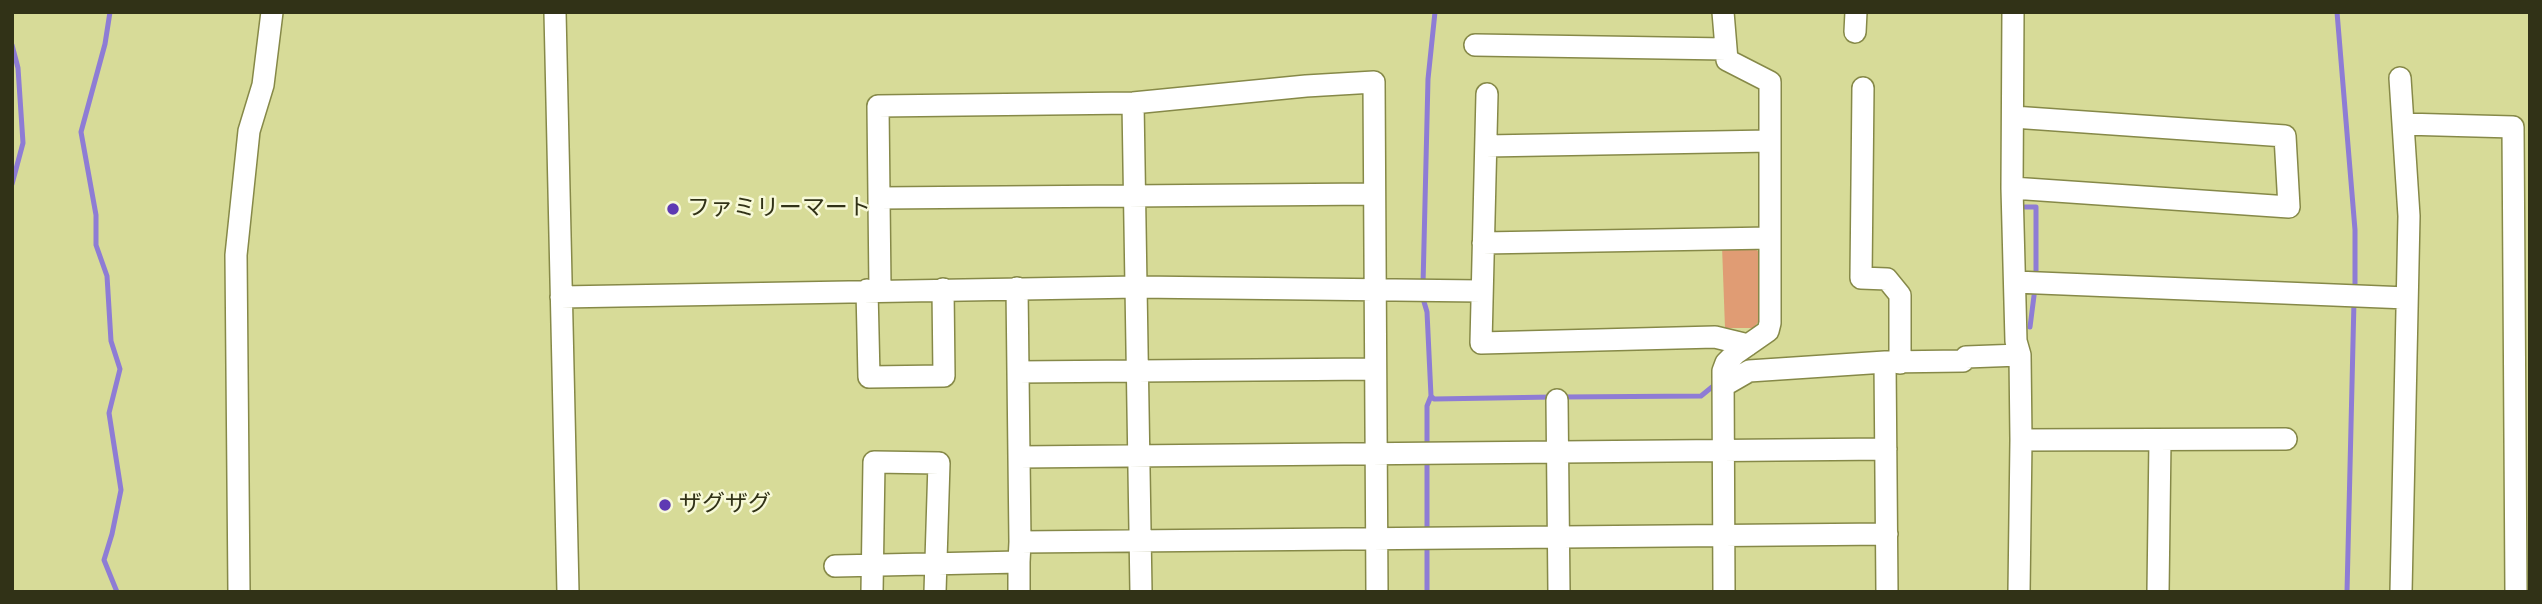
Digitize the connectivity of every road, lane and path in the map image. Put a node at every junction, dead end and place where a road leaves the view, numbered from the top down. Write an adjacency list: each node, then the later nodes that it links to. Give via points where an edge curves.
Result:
1 (272, 12): 57 (street, via 263,85 249,131 236,255)
2 (555, 12): 29 (street)
3 (1723, 12): 6 (street)
4 (2013, 12): 11 (street)
5 (1475, 45): 6 (street)
6 (1726, 49): 14 (street, via 1727,60 1770,82)
7 (2400, 78): 12 (street)
8 (1863, 88): 33 (street, via 1861,278 1887,279 1900,295)
9 (1487, 94): 15 (street)
10 (1133, 103): 17 (street, via 1374,82); 18 (street); 19 (street, via 878,106)
11 (2013, 117): 16 (street); 16 (street, via 2286,136 2289,207)
12 (2403, 124): 13 (street); 30 (street, via 2409,216)
13 (2522, 127): 70 (street)
14 (1770, 141): 15 (street); 20 (street)
15 (1486, 146): 21 (street)
16 (2012, 188): 22 (street)
17 (1374, 194): 18 (street); 27 (street)
18 (1135, 195): 19 (street); 23 (street)
19 (880, 198): 26 (street)
20 (1770, 238): 21 (street); 31 (street, via 1770,323 1768,331)
21 (1483, 243): 28 (street)
22 (2028, 283): 30 (street); 32 (street, via 2016,341)
23 (1137, 287): 24 (street); 27 (street); 36 (street)
24 (1017, 288): 25 (street); 35 (street)
25 (943, 289): 26 (street); 26 (street, via 944,376 869,377)
26 (874, 290): 29 (street)
27 (1374, 290): 28 (street); 34 (street)
28 (1481, 291): 31 (street, via 1481,343 1715,337)
29 (561, 297): 58 (street)
30 (2407, 298): 69 (street)
31 (1748, 345): 37 (street, via 1726,363)
32 (2020, 355): 33 (street, via 1966,357 1963,361); 40 (street)
33 (1896, 358): 37 (street, via 1749,372); 42 (street)
34 (1374, 369): 36 (street); 45 (street)
35 (1018, 372): 36 (street); 47 (street)
36 (1138, 372): 46 (street)
37 (1723, 386): 44 (street)
38 (1557, 400): 43 (street)
39 (2286, 439): 41 (street)
40 (2021, 440): 41 (street); 67 (street)
41 (2161, 440): 68 (street)
42 (1886, 449): 44 (street); 48 (street)
43 (1558, 450): 44 (street); 45 (street); 50 (street)
44 (1723, 451): 49 (street)
45 (1375, 453): 46 (street); 51 (street)
46 (1140, 456): 47 (street); 52 (street)
47 (1019, 457): 53 (street)
48 (1886, 534): 49 (street); 66 (street)
49 (1724, 536): 50 (street); 65 (street)
50 (1559, 538): 51 (street); 64 (street)
51 (1376, 539): 52 (street); 63 (street)
52 (1141, 541): 53 (street); 62 (street)
53 (1020, 552): 54 (street); 61 (street)
54 (936, 564): 55 (street); 55 (street, via 939,463 874,462); 60 (street)
55 (873, 565): 56 (street); 59 (street)
56 (835, 566)
57 (239, 592)
58 (568, 592)
59 (872, 592)
60 (935, 592)
61 (1019, 592)
62 (1141, 592)
63 (1377, 592)
64 (1559, 592)
65 (1724, 592)
66 (1887, 592)
67 (2019, 592)
68 (2158, 592)
69 (2401, 592)
70 (2516, 592)

